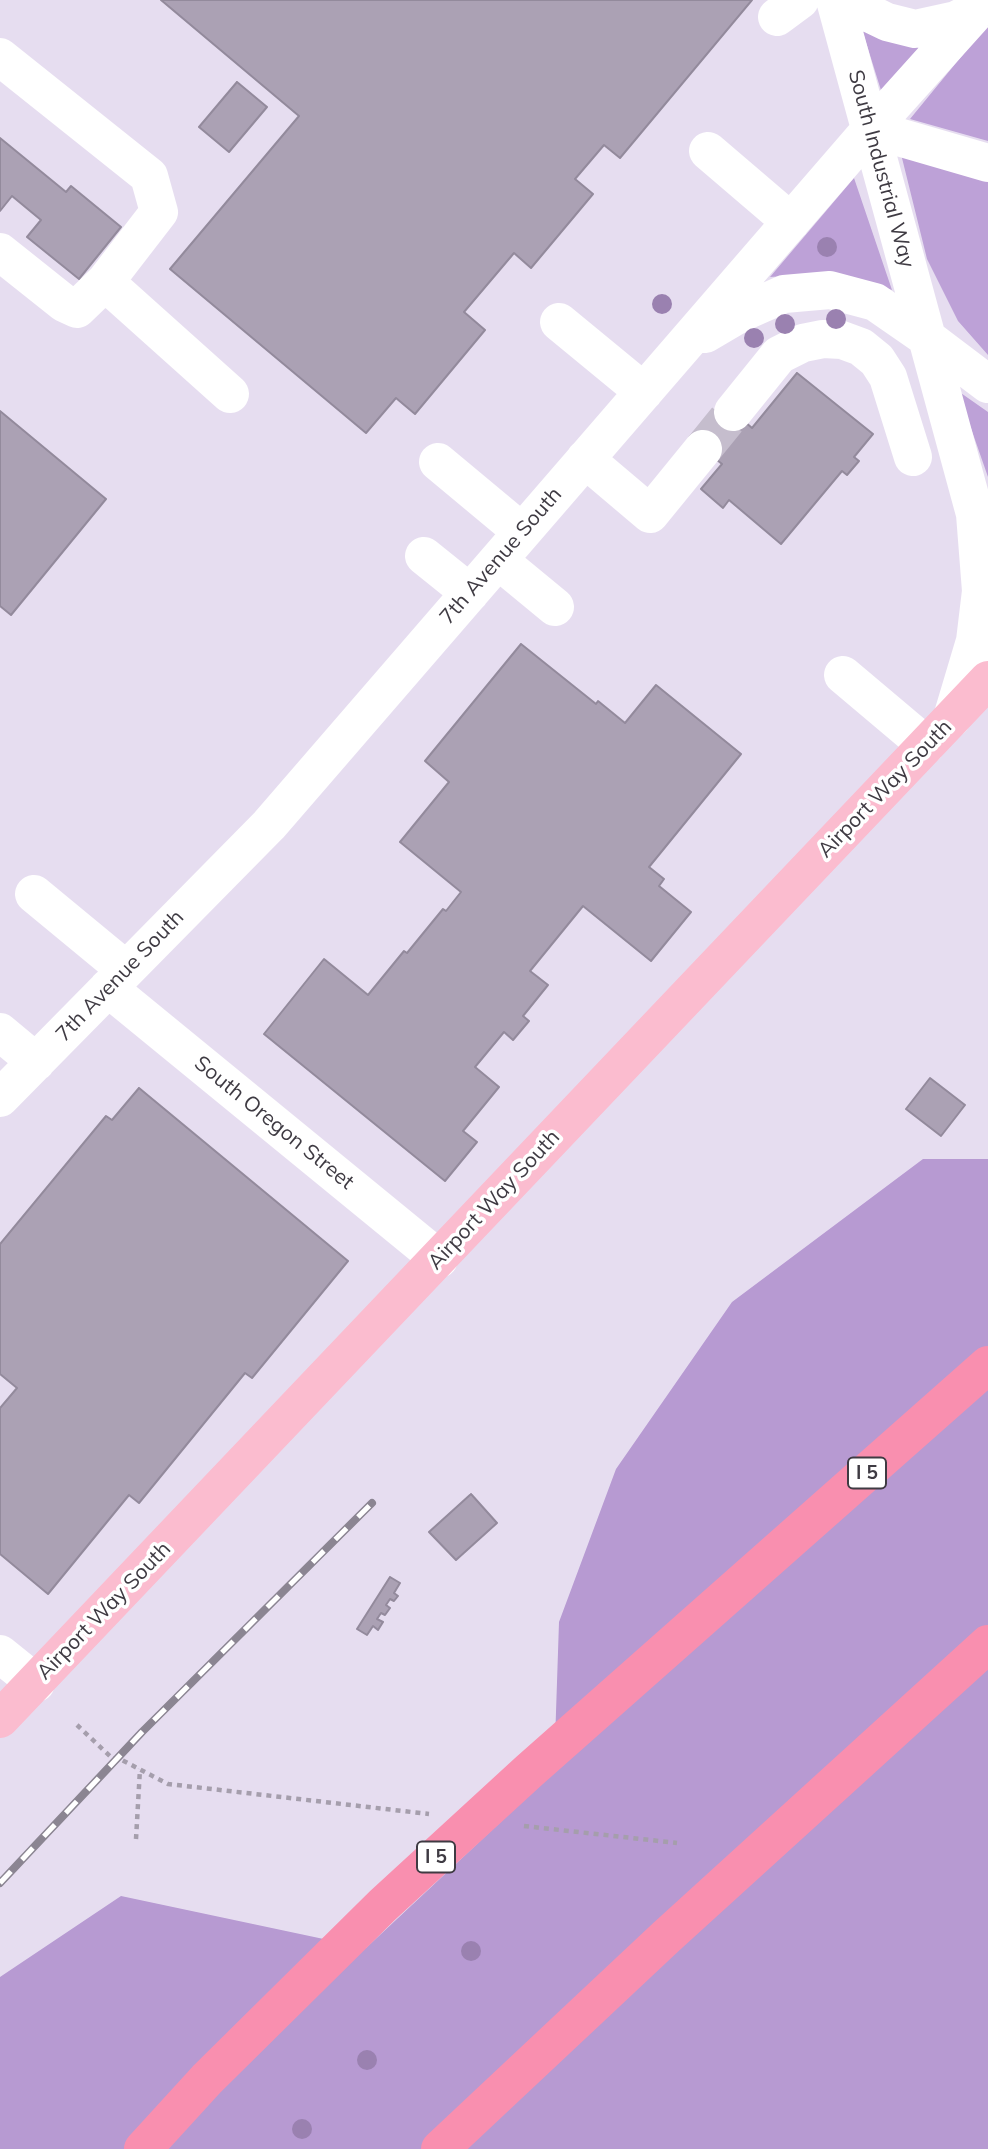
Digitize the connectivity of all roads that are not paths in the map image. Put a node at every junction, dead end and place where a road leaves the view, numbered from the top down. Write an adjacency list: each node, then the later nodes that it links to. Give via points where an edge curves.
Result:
1 (835, 0): 5 (street, South Industrial Way)
2 (851, 0): 3 (street, via 887,22 915,29 956,20)
3 (983, 4): 5 (street, 7th Avenue South)
4 (0, 57): 10 (street, via 149,176 159,212)
5 (871, 129): 7 (street); 8 (street, 7th Avenue South); 12 (street, South Industrial Way)
6 (708, 151): 8 (street)
7 (988, 163)
8 (791, 222): 13 (street, 7th Avenue South)
9 (0, 252): 10 (street, via 77,310)
10 (105, 282): 16 (street)
11 (559, 322): 15 (street)
12 (927, 338): 13 (street, via 874,302 830,290 784,294 738,314); 14 (street); 28 (street, South Industrial Way, via 975,514 981,591 975,641)
13 (680, 350): 15 (street, 7th Avenue South)
14 (988, 384)
15 (644, 392): 20 (street, 7th Avenue South)
16 (230, 394)
17 (733, 412): 19 (street, via 779,355 803,343 842,340 877,360 888,377)
18 (703, 449): 20 (street, via 650,514)
19 (914, 457)
20 (585, 460): 22 (street, 7th Avenue South)
21 (438, 462): 22 (street)
22 (510, 546): 24 (street, 7th Avenue South); 25 (street)
23 (424, 556): 24 (street)
24 (470, 593): 30 (street, 7th Avenue South, via 269,824)
25 (555, 607)
26 (843, 675): 28 (street)
27 (988, 680): 28 (main road, Airport Way South)
28 (939, 732): 34 (main road, Airport Way South)
29 (34, 894): 30 (street, South Oregon Street)
30 (118, 979): 32 (street, 7th Avenue South); 34 (street, South Oregon Street)
31 (0, 1032): 32 (street)
32 (36, 1062): 33 (street, 7th Avenue South)
33 (0, 1098)
34 (439, 1259): 38 (main road, Airport Way South)
35 (988, 1365): 40 (highway, I 5, via 383,1905)
36 (988, 1644): 41 (highway)
37 (0, 1654): 38 (street)
38 (36, 1683): 39 (main road, Airport Way South)
39 (0, 1719)
40 (142, 2149)
41 (440, 2149)

